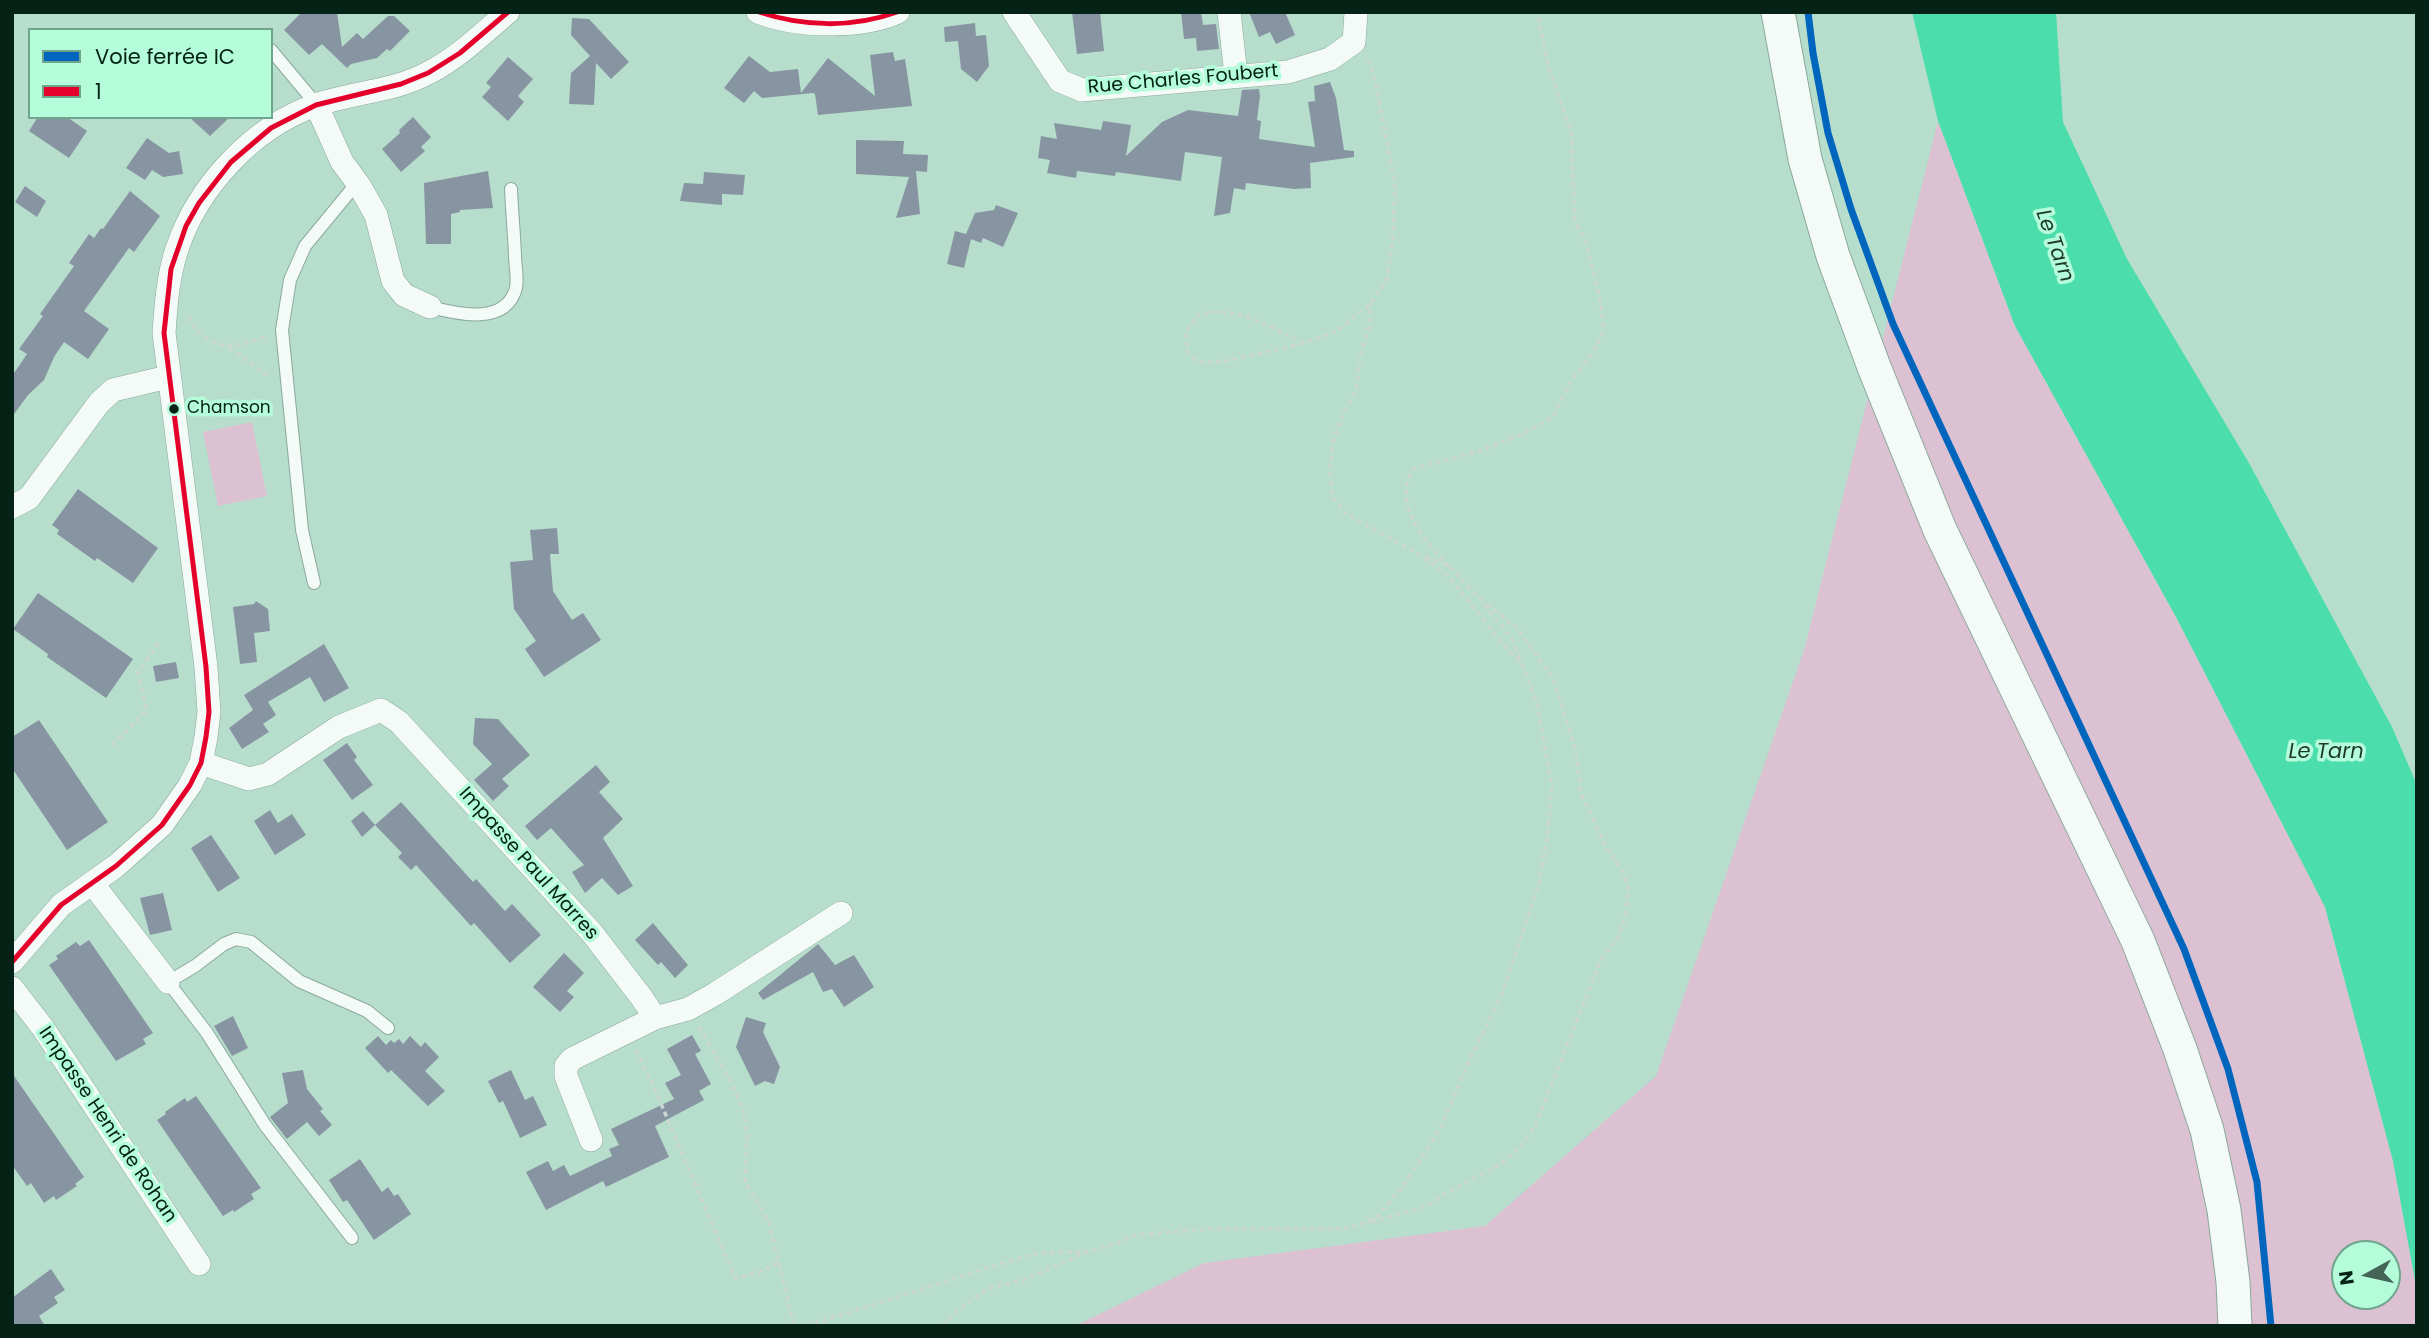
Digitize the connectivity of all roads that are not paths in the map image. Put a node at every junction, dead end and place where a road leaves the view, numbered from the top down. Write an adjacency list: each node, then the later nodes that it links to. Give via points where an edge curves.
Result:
1 (508, 12): 10 (street, via 427,74)
2 (758, 12): 3 (street, via 777,20 815,24)
3 (898, 12)
4 (1014, 12): 9 (street, Rue Charles Foubert, via 1060,81 1082,90)
5 (1230, 12): 9 (street)
6 (1356, 12): 9 (street, Rue Charles Foubert, via 1353,42 1330,60 1288,72)
7 (1778, 12): 28 (main road, via 1805,159 1833,256 1874,367 1940,530 2137,940 2180,1049 2207,1130 2224,1210)
8 (273, 52): 10 (lane)
9 (1236, 75)
10 (316, 104): 11 (street, via 342,162); 14 (street, via 253,140 211,182 177,247 164,332)
11 (359, 185): 13 (street, via 376,215 393,281 404,295); 16 (lane, via 305,246 290,280 282,330 302,530)
12 (511, 189): 13 (lane, via 517,286 510,302 480,315)
13 (430, 307)
14 (168, 377): 15 (street, via 113,390 29,498); 17 (street, via 206,667 209,712)
15 (12, 507)
16 (314, 583)
17 (201, 763): 18 (street, via 162,825); 23 (street, Impasse Paul Marres, via 249,779 268,774 339,727 381,710 399,722 592,933)
18 (92, 883): 20 (street, via 61,905); 21 (street)
19 (841, 913): 23 (street, via 715,994 688,1009)
20 (12, 962)
21 (168, 982): 24 (lane, via 224,944 236,939 251,942 299,981 367,1011); 26 (lane, via 207,1033 265,1125)
22 (12, 988): 27 (street, Impasse Henri de Rohan)
23 (655, 1018): 25 (street, via 566,1066)
24 (388, 1028)
25 (591, 1140)
26 (352, 1238)
27 (199, 1264)
28 (2235, 1326)

